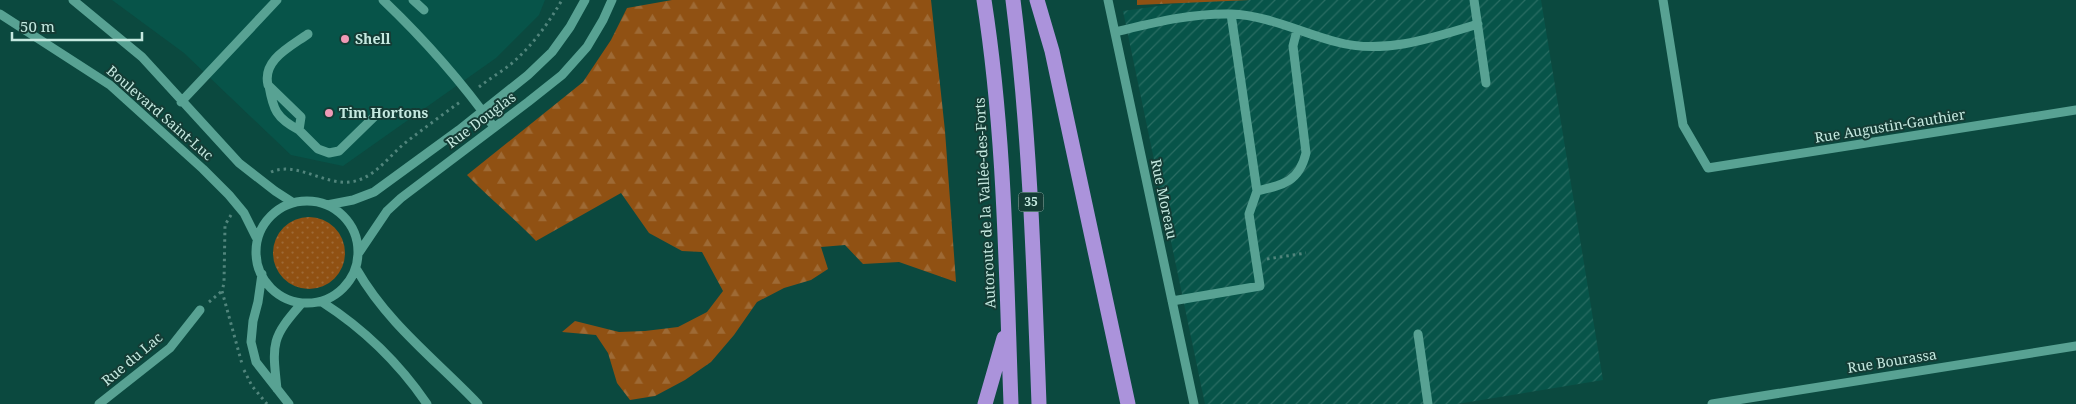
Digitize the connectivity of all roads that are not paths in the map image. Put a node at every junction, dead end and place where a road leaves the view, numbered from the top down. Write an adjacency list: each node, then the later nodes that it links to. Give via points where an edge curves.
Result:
1 (73, 0): 22 (street, Boulevard Saint-Luc, via 142,57)
2 (277, 0): 22 (street)
3 (383, 0): 23 (street, via 414,29)
4 (413, 0): 13 (street)
5 (585, 0): 23 (street, Rue Douglas, via 552,52)
6 (612, 0): 26 (street, Rue Douglas, via 596,33 574,61 550,84)
7 (984, 0): 39 (highway, Autoroute de la Vallée-des-Forts / 35, via 1002,162)
8 (1013, 0): 49 (highway, 35, via 1030,183)
9 (1037, 0): 50 (highway, via 1056,71)
10 (1108, 0): 18 (street, Rue Moreau)
11 (1474, 0): 16 (street)
12 (1663, 0): 24 (street, Rue Augustin-Gauthier, via 1684,125 1708,168)
13 (424, 10)
14 (0, 14): 31 (street, Boulevard Saint-Luc, via 110,85 229,194 244,213)
15 (1232, 14): 17 (street); 18 (street, via 1192,15); 28 (street)
16 (1478, 24): 17 (street, via 1436,37 1374,46 1338,43); 20 (street)
17 (1297, 30): 28 (street, via 1293,46 1306,153 1304,163 1284,184)
18 (1115, 32): 35 (street, Rue Moreau)
19 (308, 34): 21 (street, via 274,59 268,67)
20 (1486, 83)
21 (268, 85): 27 (street, via 272,108); 27 (street, via 301,117)
22 (182, 102): 29 (street, Boulevard Saint-Luc, via 239,163)
23 (483, 110): 26 (street); 30 (street, Rue Douglas, via 374,192)
24 (2076, 110)
25 (376, 115): 27 (street, via 339,151 330,153 318,149)
26 (494, 126): 32 (street, Rue Douglas, via 387,211)
27 (299, 130)
28 (1257, 191): 35 (street, via 1249,214 1260,286)
29 (292, 202): 30 (street, via 310,201); 31 (street, via 265,220)
30 (327, 205): 32 (street, via 349,224)
31 (256, 237): 34 (street)
32 (358, 254): 33 (street)
33 (357, 270): 36 (street, via 343,292); 46 (street, via 392,319)
34 (262, 274): 37 (street, via 275,291); 42 (street, via 251,342 256,362)
35 (1172, 301): 51 (street, Rue Moreau)
36 (322, 302): 37 (street); 45 (street, via 376,344 402,370)
37 (302, 303): 42 (street, via 281,327 275,345)
38 (200, 310): 43 (street, Rue du Lac, via 170,348)
39 (1008, 322): 47 (highway); 48 (highway, Autoroute de la Vallée-des-Forts / 35)
40 (1418, 334): 52 (street)
41 (2076, 346): 53 (street, Rue Bourassa)
42 (277, 389): 44 (street)
43 (99, 404)
44 (289, 404)
45 (426, 404)
46 (478, 404)
47 (985, 404)
48 (1011, 404)
49 (1039, 404)
50 (1128, 404)
51 (1194, 404)
52 (1428, 404)
53 (1712, 404)

